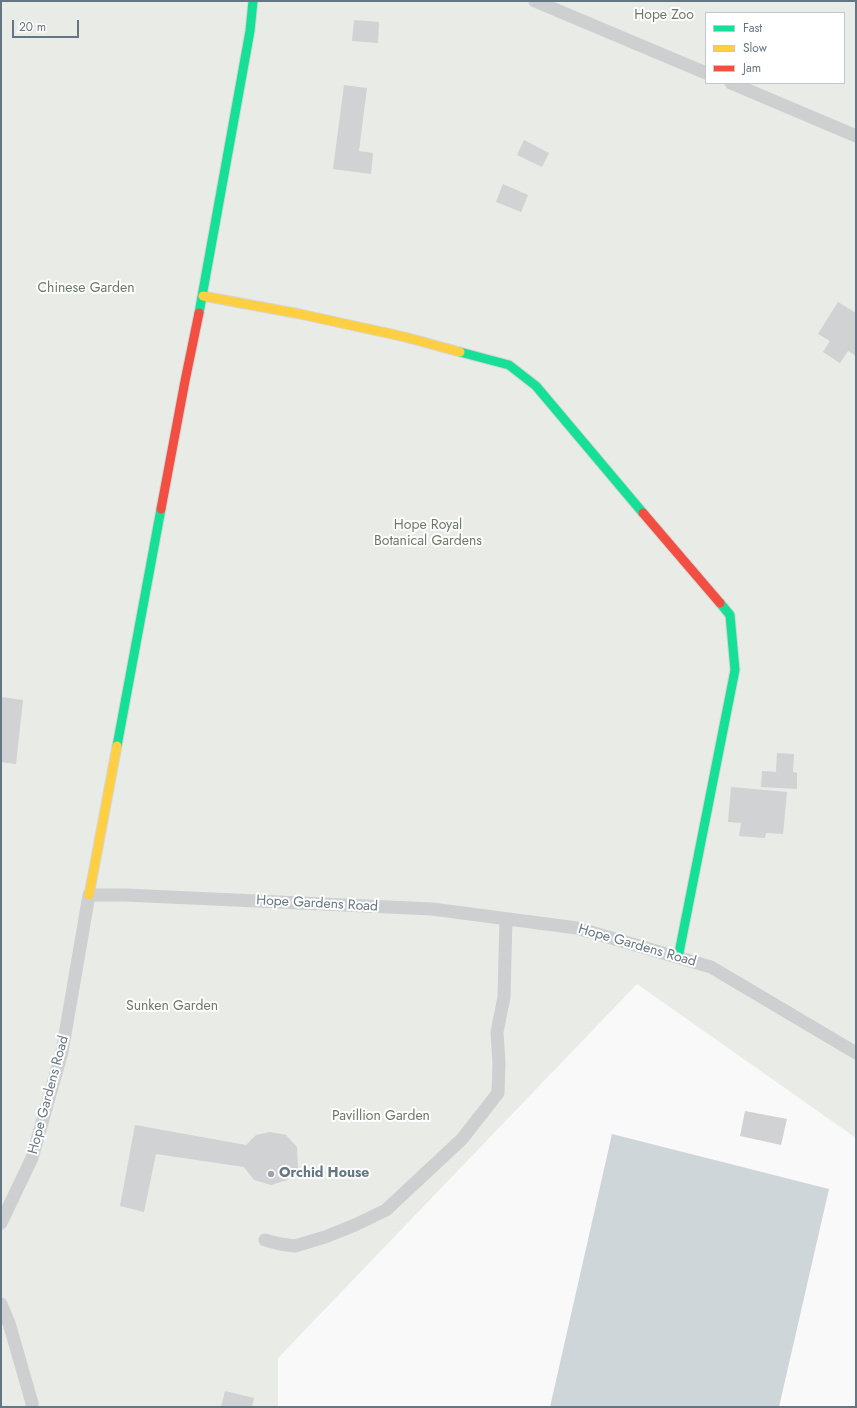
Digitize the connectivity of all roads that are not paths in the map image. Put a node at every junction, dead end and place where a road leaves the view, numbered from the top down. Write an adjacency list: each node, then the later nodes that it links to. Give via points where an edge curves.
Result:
1 (253, 1): 6 (street)
2 (535, 1): 3 (lane)
3 (705, 73)
4 (733, 84): 5 (lane)
5 (856, 136)
6 (203, 296): 7 (street); 9 (street, via 405,337 509,365 536,386 730,615 735,670)
7 (89, 895): 8 (lane, Hope Gardens Road, via 432,909); 11 (lane, Hope Gardens Road, via 62,1052 32,1158)
8 (506, 919): 9 (lane, Hope Gardens Road, via 577,928); 12 (lane, via 504,997 497,1032 498,1093 462,1139 386,1210 325,1237 295,1246)
9 (678, 958): 10 (lane, Hope Gardens Road, via 711,968)
10 (856, 1053)
11 (1, 1223)
12 (265, 1240)
13 (1, 1304): 14 (lane, via 9,1323)
14 (32, 1407)

